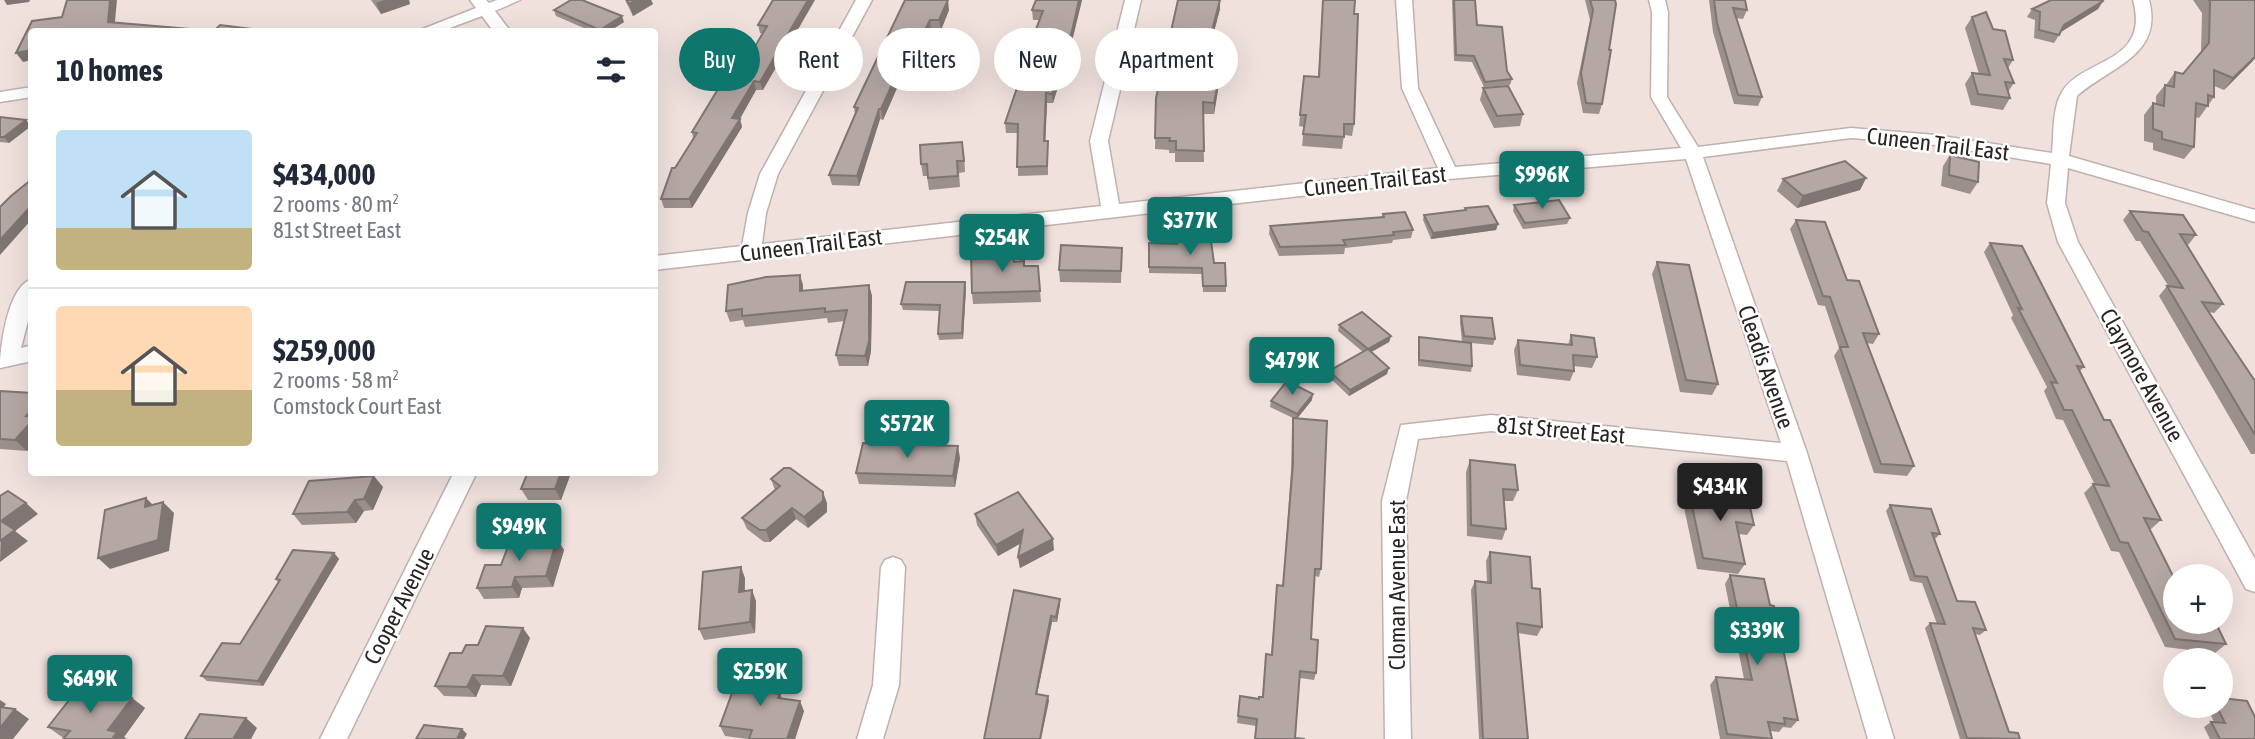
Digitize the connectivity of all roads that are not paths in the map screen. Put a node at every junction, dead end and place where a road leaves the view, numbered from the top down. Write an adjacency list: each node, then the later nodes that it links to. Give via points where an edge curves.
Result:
1 (512, 0): 7 (street)
2 (863, 0): 17 (street, via 769,174)
3 (1133, 0): 15 (street, via 1100,141)
4 (1404, 0): 14 (street, via 1410,88)
5 (1657, 0): 12 (street, Cleadis Avenue, via 1659,97)
6 (2141, 0): 13 (street, Claymore Avenue, via 2145,23 2137,43 2069,94)
7 (482, 4): 8 (street); 9 (street)
8 (431, 28)
9 (500, 28)
10 (28, 93): 11 (street)
11 (0, 97)
12 (1693, 153): 13 (street, Cuneen Trail East, via 1851,133 1936,140); 14 (street, Cuneen Trail East); 23 (street, Cleadis Avenue)
13 (2062, 160): 16 (street, Cuneen Trail East); 26 (street, Claymore Avenue, via 2056,203 2068,242)
14 (1449, 173): 15 (street, Cuneen Trail East)
15 (1111, 210): 17 (street, Cuneen Trail East)
16 (2255, 216)
17 (751, 252): 18 (street, Cuneen Trail East)
18 (658, 263)
19 (28, 291): 21 (street)
20 (28, 354): 21 (street)
21 (4, 359)
22 (1409, 431): 23 (street, 81st Street East, via 1491,423); 29 (street, Cloman Avenue East, via 1394,502)
23 (1796, 453): 30 (street, Cleadis Avenue)
24 (464, 476): 27 (street, Cooper Avenue)
25 (893, 567): 28 (street, via 886,685)
26 (2255, 582)
27 (333, 739)
28 (870, 739)
29 (1398, 739)
30 (1881, 739)

